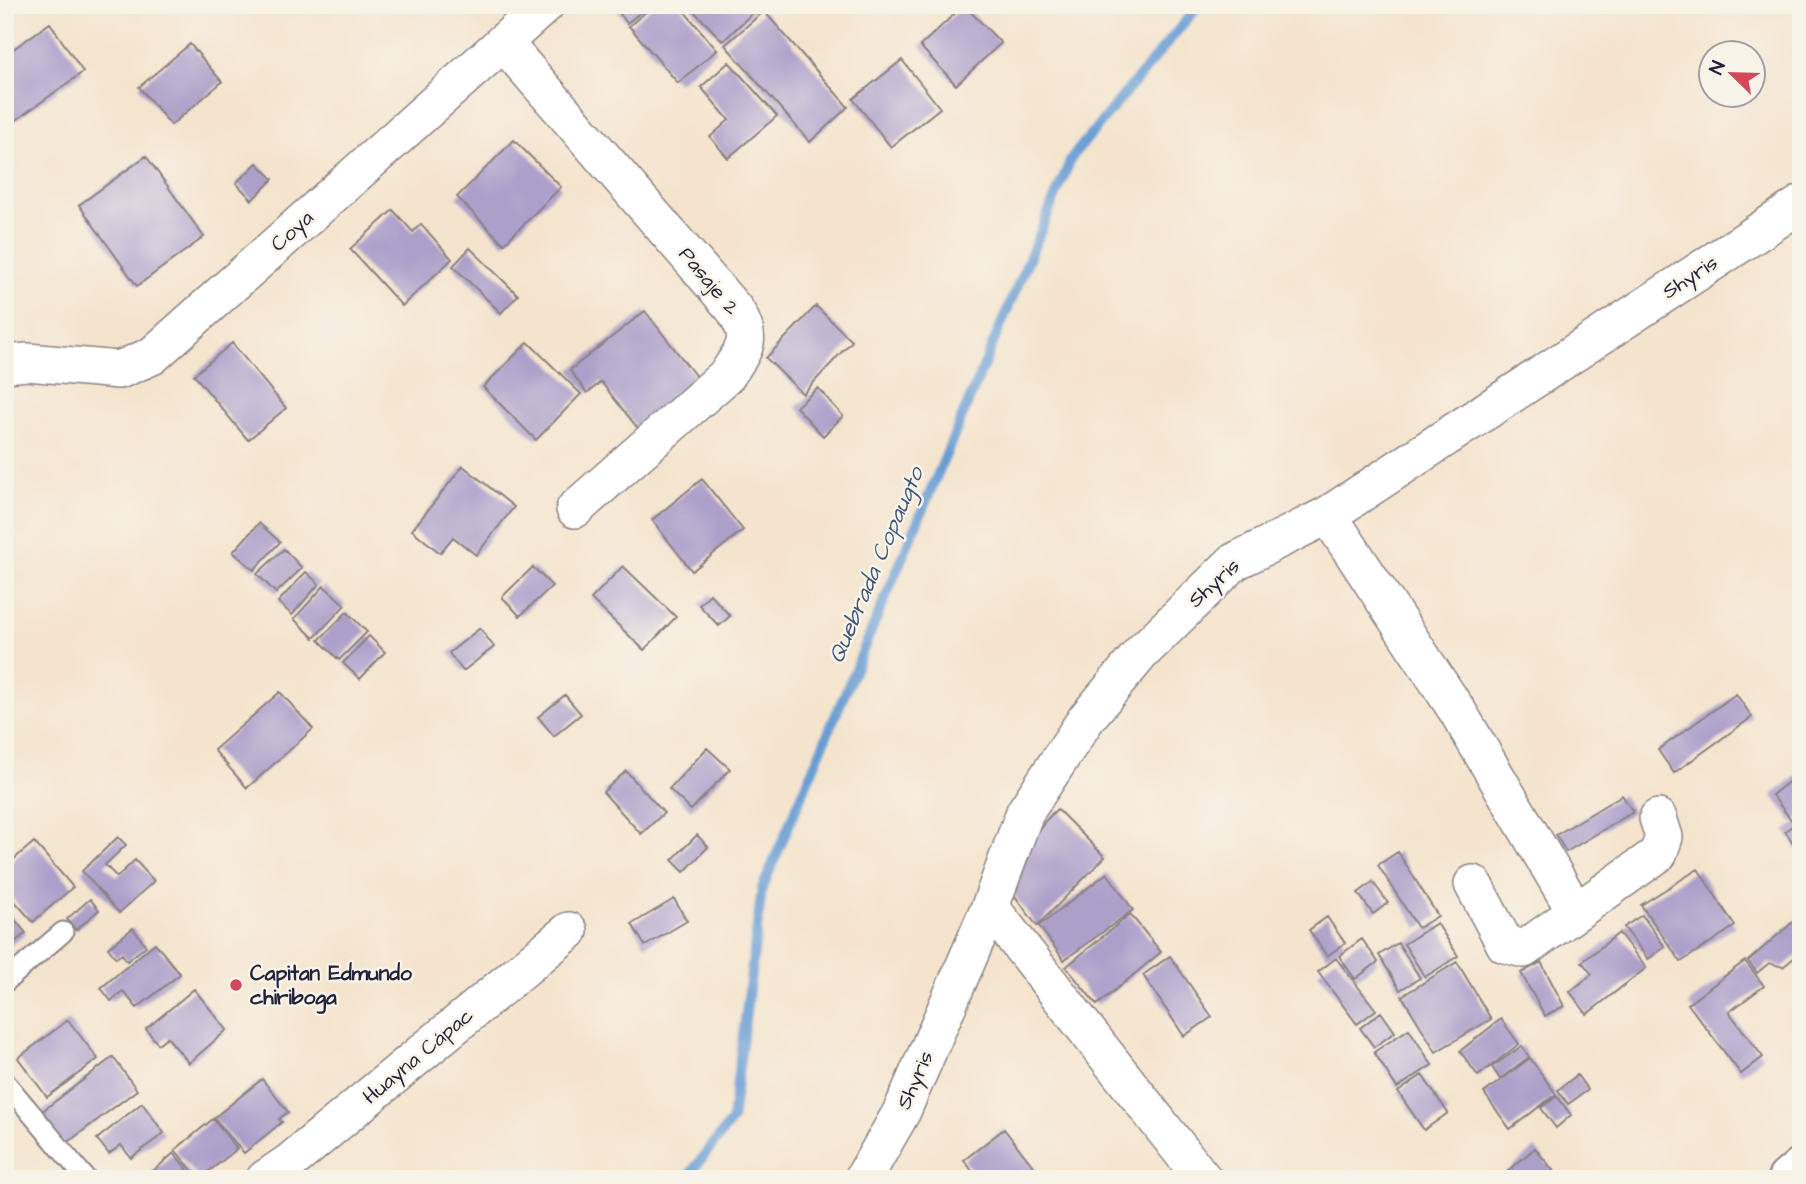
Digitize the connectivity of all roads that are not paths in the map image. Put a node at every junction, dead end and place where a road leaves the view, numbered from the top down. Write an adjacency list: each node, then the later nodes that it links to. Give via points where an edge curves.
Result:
1 (545, 5): 2 (street, Coya)
2 (503, 42): 4 (street, Coya, via 152,356 119,370); 5 (street, Pasaje 2, via 746,328 745,347 727,375)
3 (1801, 204): 6 (street, Shyris)
4 (5, 364)
5 (575, 509)
6 (1328, 515): 9 (street, Shyris, via 1234,562 1140,653 1086,719 1025,812); 10 (street, via 1458,712)
7 (1658, 818): 10 (street, via 1664,837 1658,854)
8 (1472, 884): 10 (street, via 1505,944 1524,949)
9 (990, 907): 18 (street, Shyris, via 902,1111); 19 (street)
10 (1576, 912)
11 (569, 931): 17 (street, Huayna Cápac)
12 (64, 932): 13 (lane)
13 (5, 982)
14 (5, 1082): 16 (lane)
15 (1801, 1167): 20 (street)
16 (86, 1179)
17 (265, 1179)
18 (863, 1179)
19 (1203, 1179)
20 (1787, 1179)

